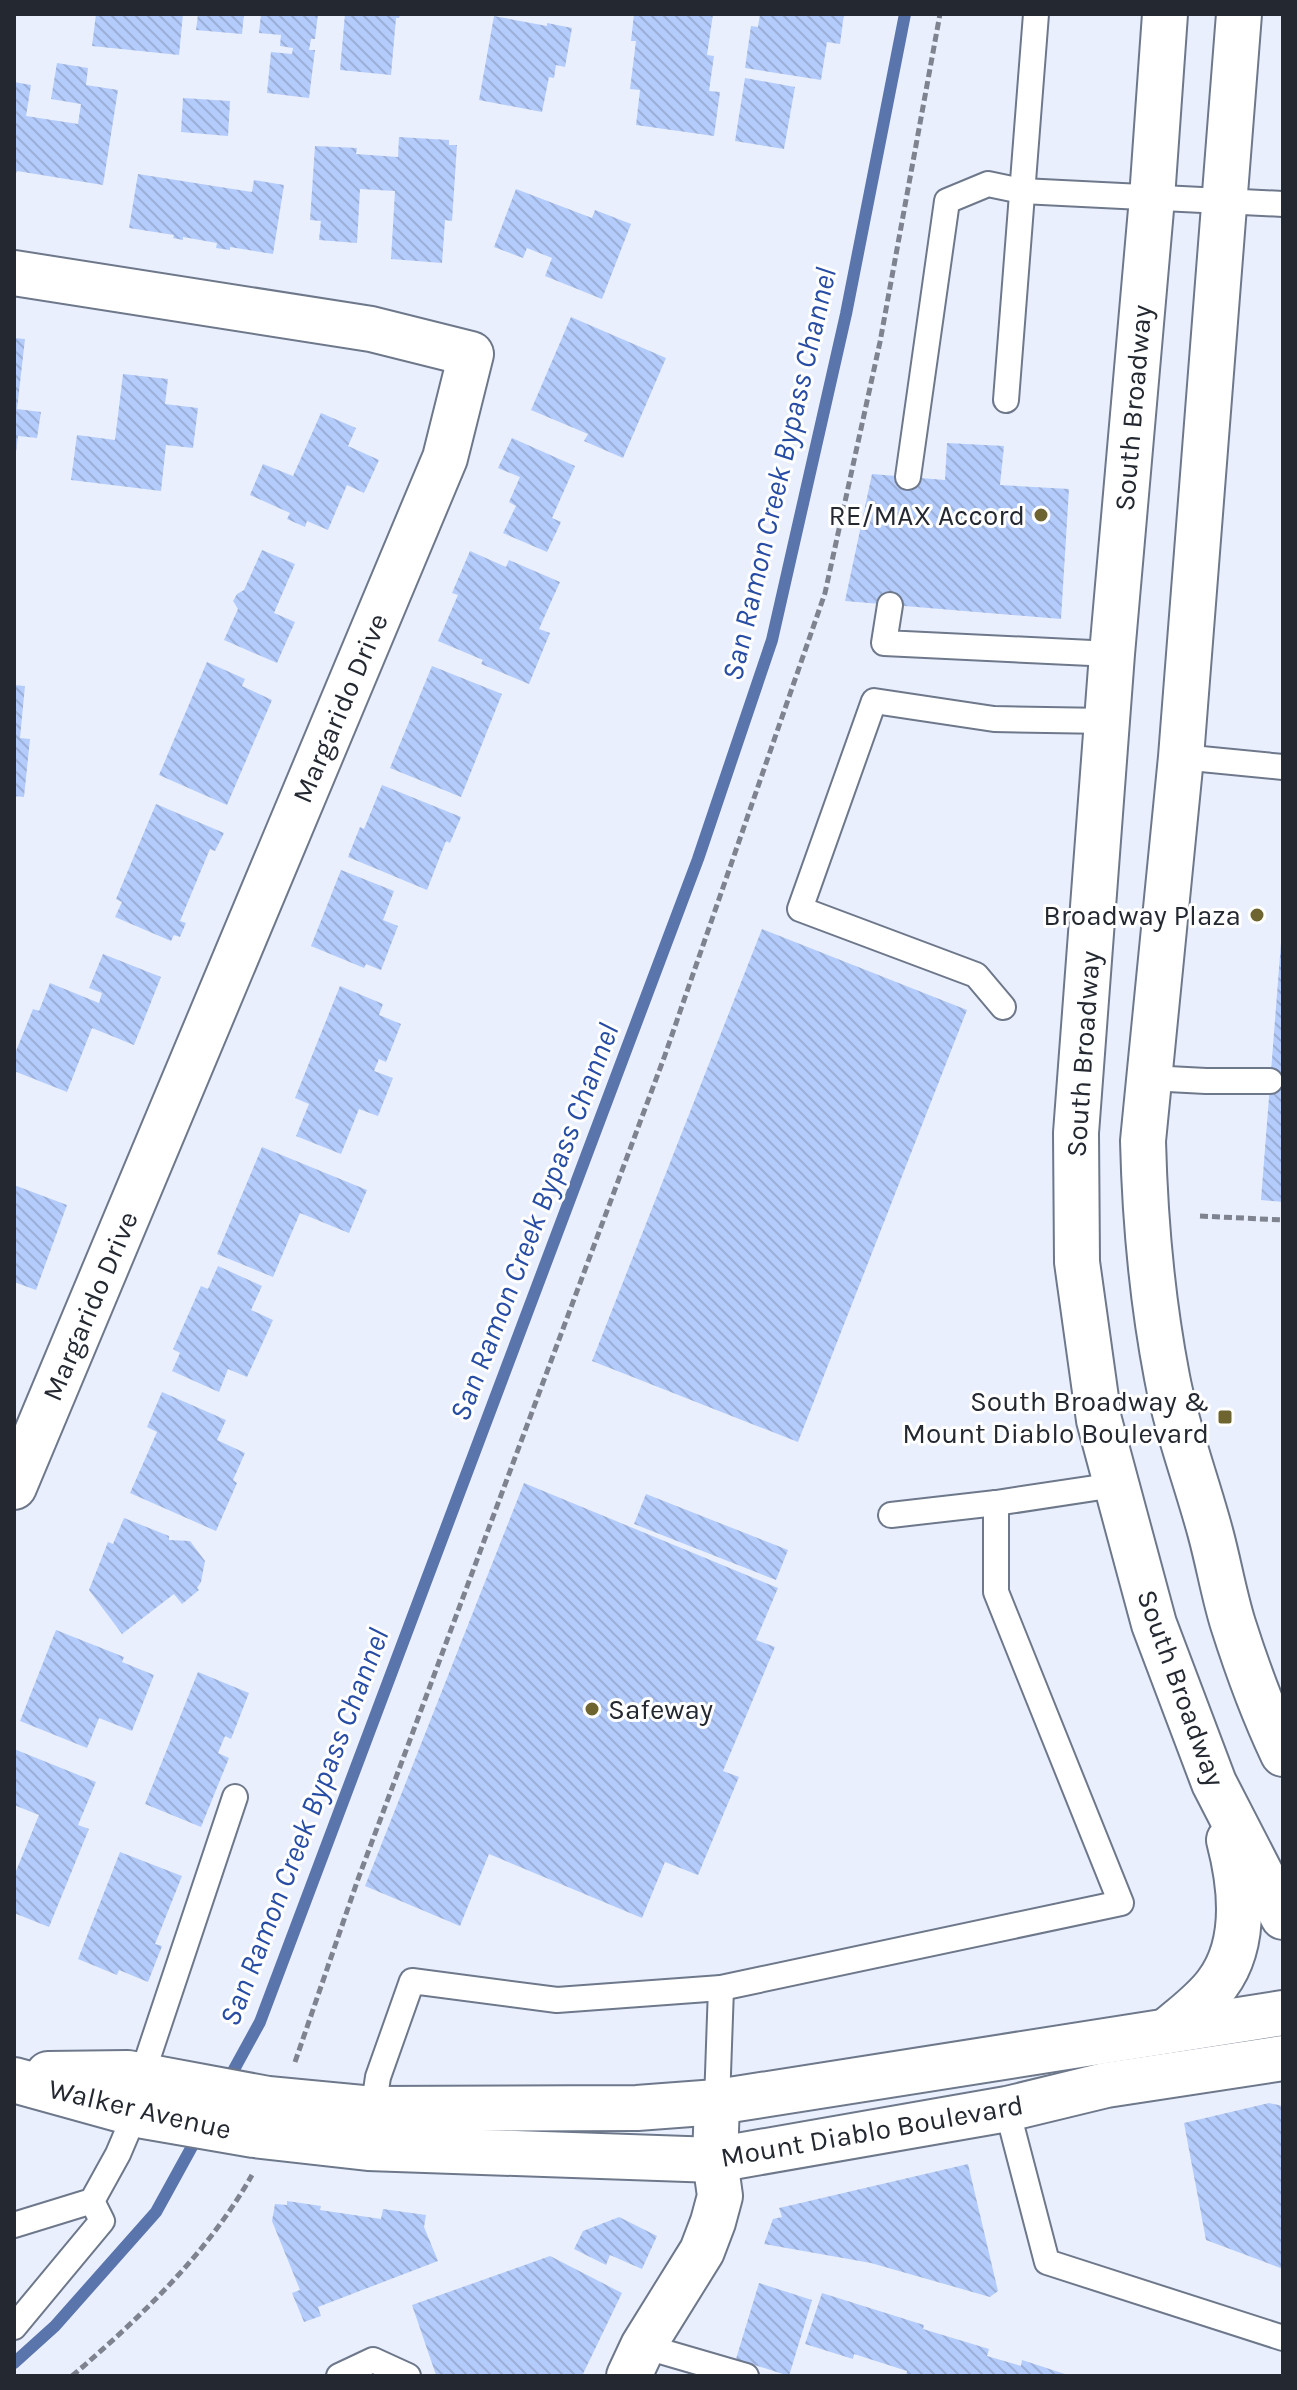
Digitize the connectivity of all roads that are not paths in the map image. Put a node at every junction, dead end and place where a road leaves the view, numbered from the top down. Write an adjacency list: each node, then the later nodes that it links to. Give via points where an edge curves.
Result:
1 (1036, 14): 4 (lane)
2 (1165, 14): 5 (street, South Broadway)
3 (1239, 14): 6 (street)
4 (1022, 191): 5 (lane); 9 (lane); 10 (lane, via 988,184 947,201)
5 (1152, 198): 6 (lane); 12 (street, South Broadway)
6 (1223, 200): 7 (lane); 14 (street)
7 (1283, 204)
8 (14, 273): 20 (street, Margarido Drive, via 371,329 471,354 445,458)
9 (1006, 400)
10 (908, 477)
11 (890, 605): 12 (lane, via 884,643)
12 (1112, 654): 13 (street, South Broadway)
13 (1107, 721): 16 (lane, via 994,719 874,701 800,909 976,975); 19 (street, South Broadway, via 1074,1153 1077,1262 1099,1420)
14 (1181, 757): 15 (lane); 17 (street)
15 (1283, 767)
16 (1003, 1007)
17 (1149, 1078): 18 (lane); 23 (street, via 1145,1201 1167,1380 1232,1622)
18 (1270, 1081)
19 (1115, 1485): 21 (lane); 24 (street, South Broadway, via 1154,1624)
20 (14, 1487)
21 (996, 1503): 22 (lane); 27 (lane, via 996,1592 1121,1903)
22 (891, 1515)
23 (1283, 1754)
24 (1214, 1783): 26 (street, South Broadway); 29 (street, via 1238,1874 1239,1926 1218,1983)
25 (235, 1797): 32 (lane)
26 (1283, 1917)
27 (721, 1988): 33 (lane); 36 (lane, via 557,2000 412,1981 378,2077)
28 (1283, 2013): 29 (street, Mount Diablo Boulevard)
29 (1167, 2031): 33 (street, Mount Diablo Boulevard)
30 (1283, 2058): 34 (street, Mount Diablo Boulevard, via 1106,2085)
31 (14, 2077): 32 (street, Walker Avenue)
32 (143, 2095): 35 (street, Walker Avenue); 38 (lane)
33 (717, 2102): 36 (street, Mount Diablo Boulevard); 37 (street)
34 (1007, 2109): 37 (street, Mount Diablo Boulevard); 41 (lane, via 1047,2262)
35 (267, 2122): 36 (street, Mount Diablo Boulevard)
36 (371, 2128): 37 (street, Mount Diablo Boulevard)
37 (715, 2160): 42 (street, via 720,2196 702,2251)
38 (92, 2201): 39 (lane); 40 (lane, via 102,2221)
39 (14, 2225)
40 (14, 2327)
41 (1283, 2338)
42 (636, 2361): 45 (lane)
43 (339, 2376): 44 (lane, via 373,2360)
44 (408, 2376)
45 (746, 2376)

